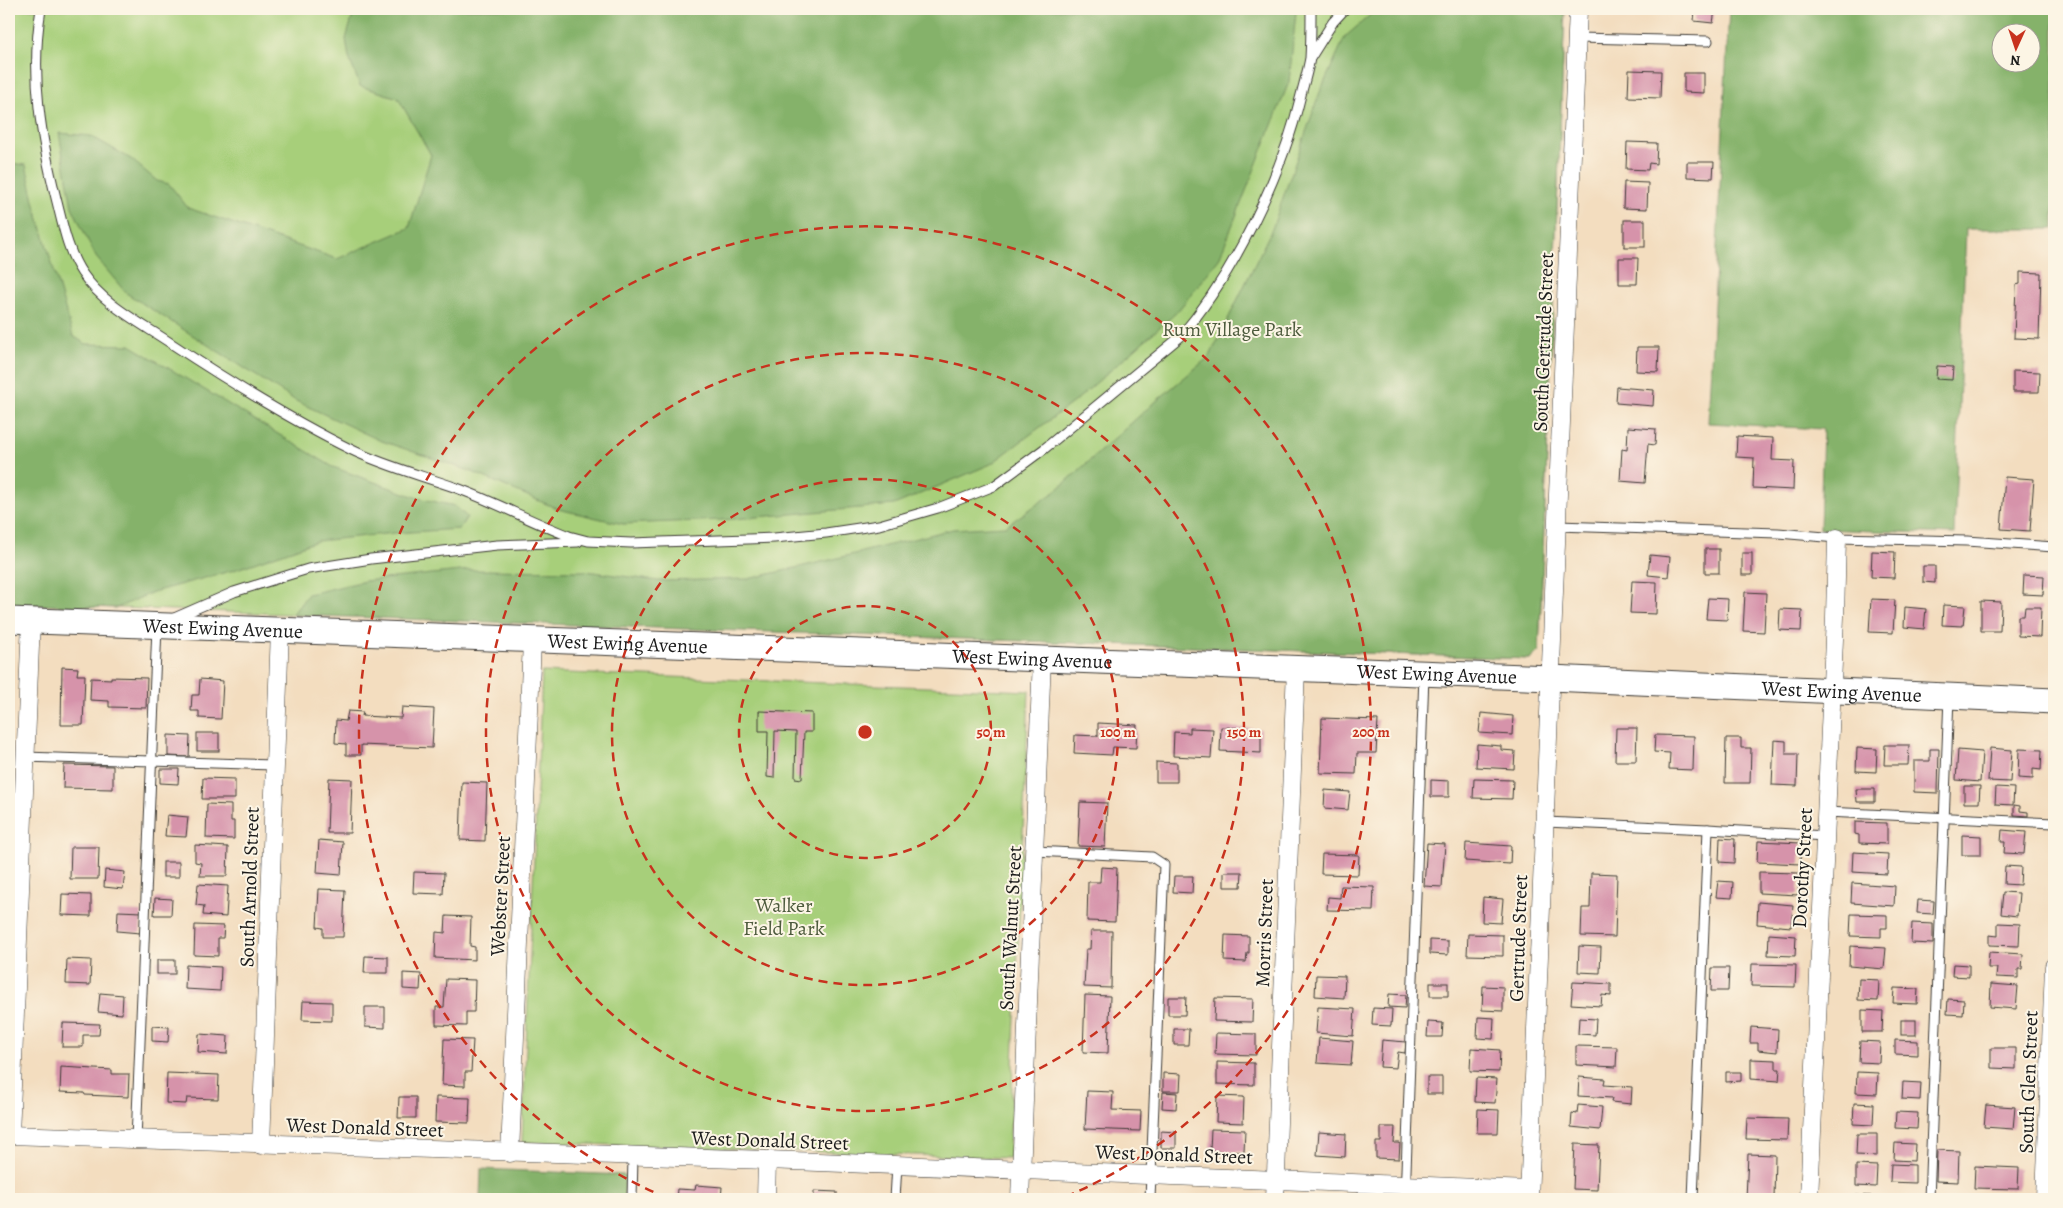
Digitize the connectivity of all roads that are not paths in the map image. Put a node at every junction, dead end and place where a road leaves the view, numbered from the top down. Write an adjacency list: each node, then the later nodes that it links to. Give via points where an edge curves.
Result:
1 (41, 9): 10 (lane, via 36,77 46,158 67,240 81,271 92,286 110,303 208,368 318,433 378,462 456,488 553,530)
2 (1311, 9): 7 (lane)
3 (1345, 9): 7 (lane, via 1333,22)
4 (1578, 9): 5 (street, South Gertrude Street)
5 (1577, 38): 6 (lane); 8 (street, South Gertrude Street)
6 (1708, 41)
7 (1310, 60): 10 (lane, via 1284,152 1254,220 1195,320 1165,352 994,486 938,508 879,525 826,533 682,543)
8 (1557, 526): 9 (lane); 19 (street, South Gertrude Street)
9 (1837, 538): 11 (lane); 20 (street, Dorothy Street)
10 (588, 541): 13 (lane, via 479,547 308,569 234,592)
11 (2054, 547)
12 (20, 620): 13 (street, West Ewing Avenue); 23 (street)
13 (157, 625): 14 (street, West Ewing Avenue); 24 (lane)
14 (280, 630): 15 (street, West Ewing Avenue); 25 (street, South Arnold Street)
15 (532, 641): 16 (street, West Ewing Avenue); 37 (street, Webster Street)
16 (1042, 658): 17 (street, West Ewing Avenue); 32 (street, South Walnut Street)
17 (1296, 668): 18 (street, West Ewing Avenue); 43 (street, Morris Street)
18 (1425, 673): 19 (street, West Ewing Avenue); 44 (lane)
19 (1551, 678): 20 (street, West Ewing Avenue); 28 (street, Gertrude Street)
20 (1831, 691): 21 (street, West Ewing Avenue); 26 (street, Dorothy Street)
21 (1949, 696): 22 (street, West Ewing Avenue); 27 (lane)
22 (2054, 701)
23 (24, 757): 24 (lane); 34 (street)
24 (150, 761): 25 (lane); 35 (lane)
25 (274, 765): 36 (street, South Arnold Street)
26 (1826, 812): 27 (lane); 31 (street, Dorothy Street)
27 (1944, 818): 29 (lane); 54 (lane)
28 (1545, 822): 30 (lane); 45 (street, Gertrude Street)
29 (2054, 823)
30 (1708, 829): 31 (lane); 52 (lane)
31 (1825, 836): 53 (street, Dorothy Street)
32 (1036, 851): 41 (street, South Walnut Street); 42 (lane, via 1152,857 1164,865)
33 (2054, 966): 55 (street, South Glen Street)
34 (10, 1135): 35 (street, West Donald Street)
35 (136, 1140): 36 (street, West Donald Street)
36 (262, 1145): 37 (street, West Donald Street)
37 (510, 1153): 38 (street, West Donald Street)
38 (633, 1157): 39 (street, West Donald Street); 46 (lane)
39 (767, 1160): 40 (street, West Donald Street); 47 (street)
40 (897, 1165): 41 (street, West Donald Street); 48 (lane)
41 (1022, 1170): 42 (street, West Donald Street); 49 (street, South Walnut Street)
42 (1151, 1174): 43 (street, West Donald Street); 50 (lane)
43 (1276, 1179): 44 (street, West Donald Street); 51 (street, Morris Street)
44 (1405, 1192): 45 (street, West Donald Street)
45 (1529, 1194)
46 (632, 1199)
47 (766, 1199)
48 (895, 1199)
49 (1020, 1199)
50 (1150, 1199)
51 (1275, 1199)
52 (1693, 1199)
53 (1809, 1199)
54 (1929, 1199)
55 (2045, 1199)

